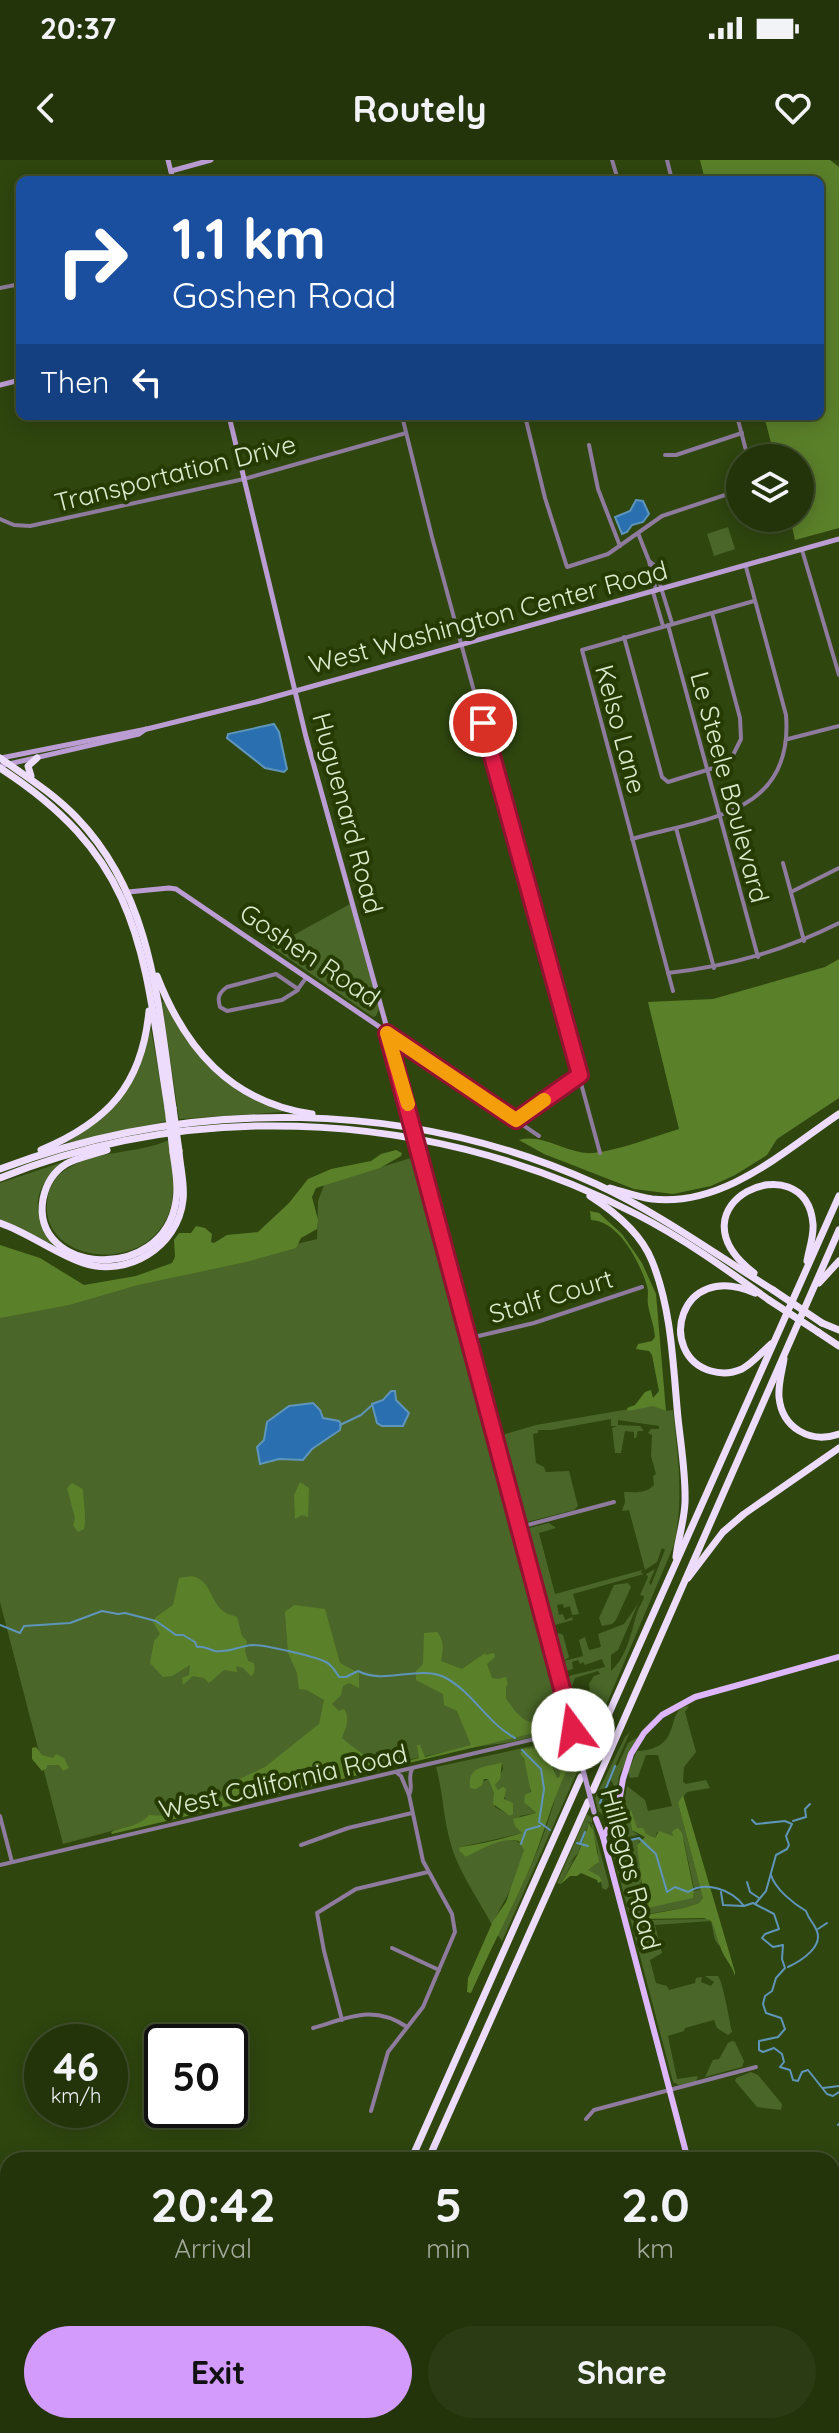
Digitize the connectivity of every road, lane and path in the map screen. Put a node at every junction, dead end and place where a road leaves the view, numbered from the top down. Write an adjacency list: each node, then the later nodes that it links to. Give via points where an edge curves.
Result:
1 (168, 160): 3 (main road)
2 (211, 160): 3 (main road)
3 (171, 171): 4 (main road)
4 (172, 176)
5 (230, 420): 14 (main road, Huguenard Road)
6 (403, 420): 9 (street)
7 (526, 420): 19 (street, via 567,567)
8 (738, 420): 10 (street)
9 (406, 433): 14 (street, Transportation Drive); 27 (street)
10 (742, 433): 11 (street); 13 (street)
11 (745, 444)
12 (589, 445): 19 (street, via 598,489)
13 (665, 455)
14 (244, 479): 16 (street, Transportation Drive, via 30,526); 30 (main road, Huguenard Road)
15 (726, 495): 17 (street, via 662,516)
16 (0, 519)
17 (638, 533): 19 (street); 22 (street)
18 (839, 539): 20 (main road, West Washington Center Road)
19 (620, 546)
20 (802, 550): 21 (main road, West Washington Center Road); 28 (street)
21 (746, 567): 22 (main road, West Washington Center Road); 23 (street)
22 (657, 591): 25 (street, Le Steele Boulevard); 25 (street, Le Steele Boulevard); 27 (main road, West Washington Center Road)
23 (754, 601): 24 (street, Kelso Lane); 33 (street)
24 (712, 613): 25 (street, Kelso Lane); 36 (street, via 742,729 731,759)
25 (668, 625): 26 (street, Kelso Lane); 36 (street, Le Steele Boulevard)
26 (624, 637): 36 (street, via 664,781); 40 (street, Kelso Lane, via 585,648 582,655)
27 (463, 646): 30 (main road, West Washington Center Road); 56 (street)
28 (838, 664): 29 (street)
29 (839, 675)
30 (295, 691): 32 (main road, West Washington Center Road); 55 (main road, Huguenard Road)
31 (839, 726): 33 (street)
32 (147, 729): 34 (main road, West Washington Center Road); 35 (main road, West Washington Center Road)
33 (788, 739): 38 (street, via 768,787)
34 (37, 758): 35 (main road, West Washington Center Road); 37 (highway, via 28,766)
35 (1, 762): 37 (highway); 52 (highway, via 87,841 108,871 129,912)
36 (707, 771): 38 (street, Le Steele Boulevard)
37 (38, 784): 43 (highway, via 94,837)
38 (719, 815): 39 (street); 47 (street, Le Steele Boulevard)
39 (676, 827): 40 (street); 49 (street)
40 (632, 839): 50 (street, Kelso Lane)
41 (783, 863): 44 (street)
42 (839, 868): 44 (street)
43 (128, 892): 48 (highway); 51 (main road, Goshen Road, via 176,889)
44 (791, 892): 46 (street)
45 (839, 923): 46 (street)
46 (804, 941): 47 (street)
47 (758, 957): 49 (street)
48 (152, 964): 57 (highway); 59 (highway, via 183,1033 225,1077 277,1106)
49 (714, 968): 50 (street)
50 (668, 973): 54 (street, Kelso Lane)
51 (306, 978): 53 (street); 55 (main road, Goshen Road)
52 (148, 981): 57 (highway); 65 (highway, via 144,1046 117,1099 81,1131)
53 (298, 989): 53 (street, via 282,1000 227,1011 218,1001 227,987 276,974)
54 (673, 991)
55 (387, 1033): 60 (street, Goshen Road); 79 (main road, Hillegas Road, bridge)
56 (580, 1075): 60 (street); 64 (street)
57 (170, 1108): 63 (highway, bridge)
58 (839, 1114): 68 (highway, via 748,1176 698,1197 654,1199)
59 (341, 1119): 65 (highway, via 248,1118 156,1127); 68 (highway, via 468,1140)
60 (516, 1120): 61 (street, Goshen Road)
61 (539, 1136)
62 (126, 1140): 63 (highway, via 70,1162 46,1188 46,1222 54,1237 74,1253 116,1261 157,1240 176,1202); 66 (highway); 67 (highway, via 243,1126 364,1130 478,1154)
63 (176, 1152): 70 (highway, via 181,1213 163,1243 137,1261 92,1266)
64 (600, 1153)
65 (0, 1168)
66 (0, 1178)
67 (567, 1183): 77 (highway, via 678,1238); 87 (highway, via 635,1233 652,1259 662,1292 685,1483)
68 (598, 1185): 75 (highway, via 683,1231)
69 (839, 1196): 73 (highway)
70 (0, 1223)
71 (839, 1230): 76 (highway)
72 (839, 1261): 76 (highway)
73 (805, 1273): 75 (highway, via 813,1224 805,1202 778,1185 747,1190 731,1205 726,1239 733,1253); 80 (highway)
74 (642, 1287): 79 (street, Stalf Court)
75 (772, 1289): 78 (highway, bridge)
76 (813, 1291): 82 (highway)
77 (767, 1298): 80 (highway, via 725,1284 705,1289 687,1305 681,1336 689,1356 718,1372 742,1369); 81 (highway, bridge)
78 (839, 1332)
79 (470, 1338): 86 (main road, Hillegas Road)
80 (773, 1343): 87 (highway)
81 (839, 1347)
82 (786, 1350): 83 (highway, via 779,1385 785,1418 805,1435); 88 (highway)
83 (839, 1434)
84 (839, 1448): 88 (highway, via 723,1532)
85 (614, 1502): 86 (street)
86 (520, 1527): 90 (main road, Hillegas Road)
87 (675, 1566): 91 (highway)
88 (680, 1589): 95 (highway)
89 (839, 1657): 99 (main road, via 695,1697 670,1709 648,1728 631,1754)
90 (573, 1730): 92 (street, West California Road); 101 (main road, Hillegas Road, bridge)
91 (586, 1765)
92 (412, 1769): 93 (street, West California Road); 96 (street)
93 (397, 1773): 96 (street); 104 (street, West California Road)
94 (581, 1777): 116 (highway)
95 (593, 1790)
96 (409, 1795): 98 (street)
97 (588, 1802): 117 (highway)
98 (412, 1813): 103 (street); 106 (street)
99 (617, 1814): 101 (main road); 102 (main road)
100 (0, 1816): 104 (street)
101 (598, 1821): 102 (main road, Hillegas Road)
102 (603, 1837): 113 (main road, Hillegas Road)
103 (301, 1845)
104 (12, 1862): 105 (street, West California Road)
105 (0, 1865)
106 (428, 1872): 108 (street, via 455,1927); 109 (street, via 356,1889 317,1913)
107 (392, 1948): 108 (street)
108 (439, 1970): 110 (street, via 423,2007)
109 (342, 2020): 110 (street, via 376,2013); 111 (street)
110 (407, 2027): 114 (street, via 388,2052)
111 (313, 2028)
112 (756, 2067): 113 (street)
113 (670, 2091): 115 (street, via 594,2110); 118 (main road, Hillegas Road)
114 (371, 2111)
115 (586, 2119)
116 (415, 2152)
117 (432, 2152)
118 (686, 2152)

